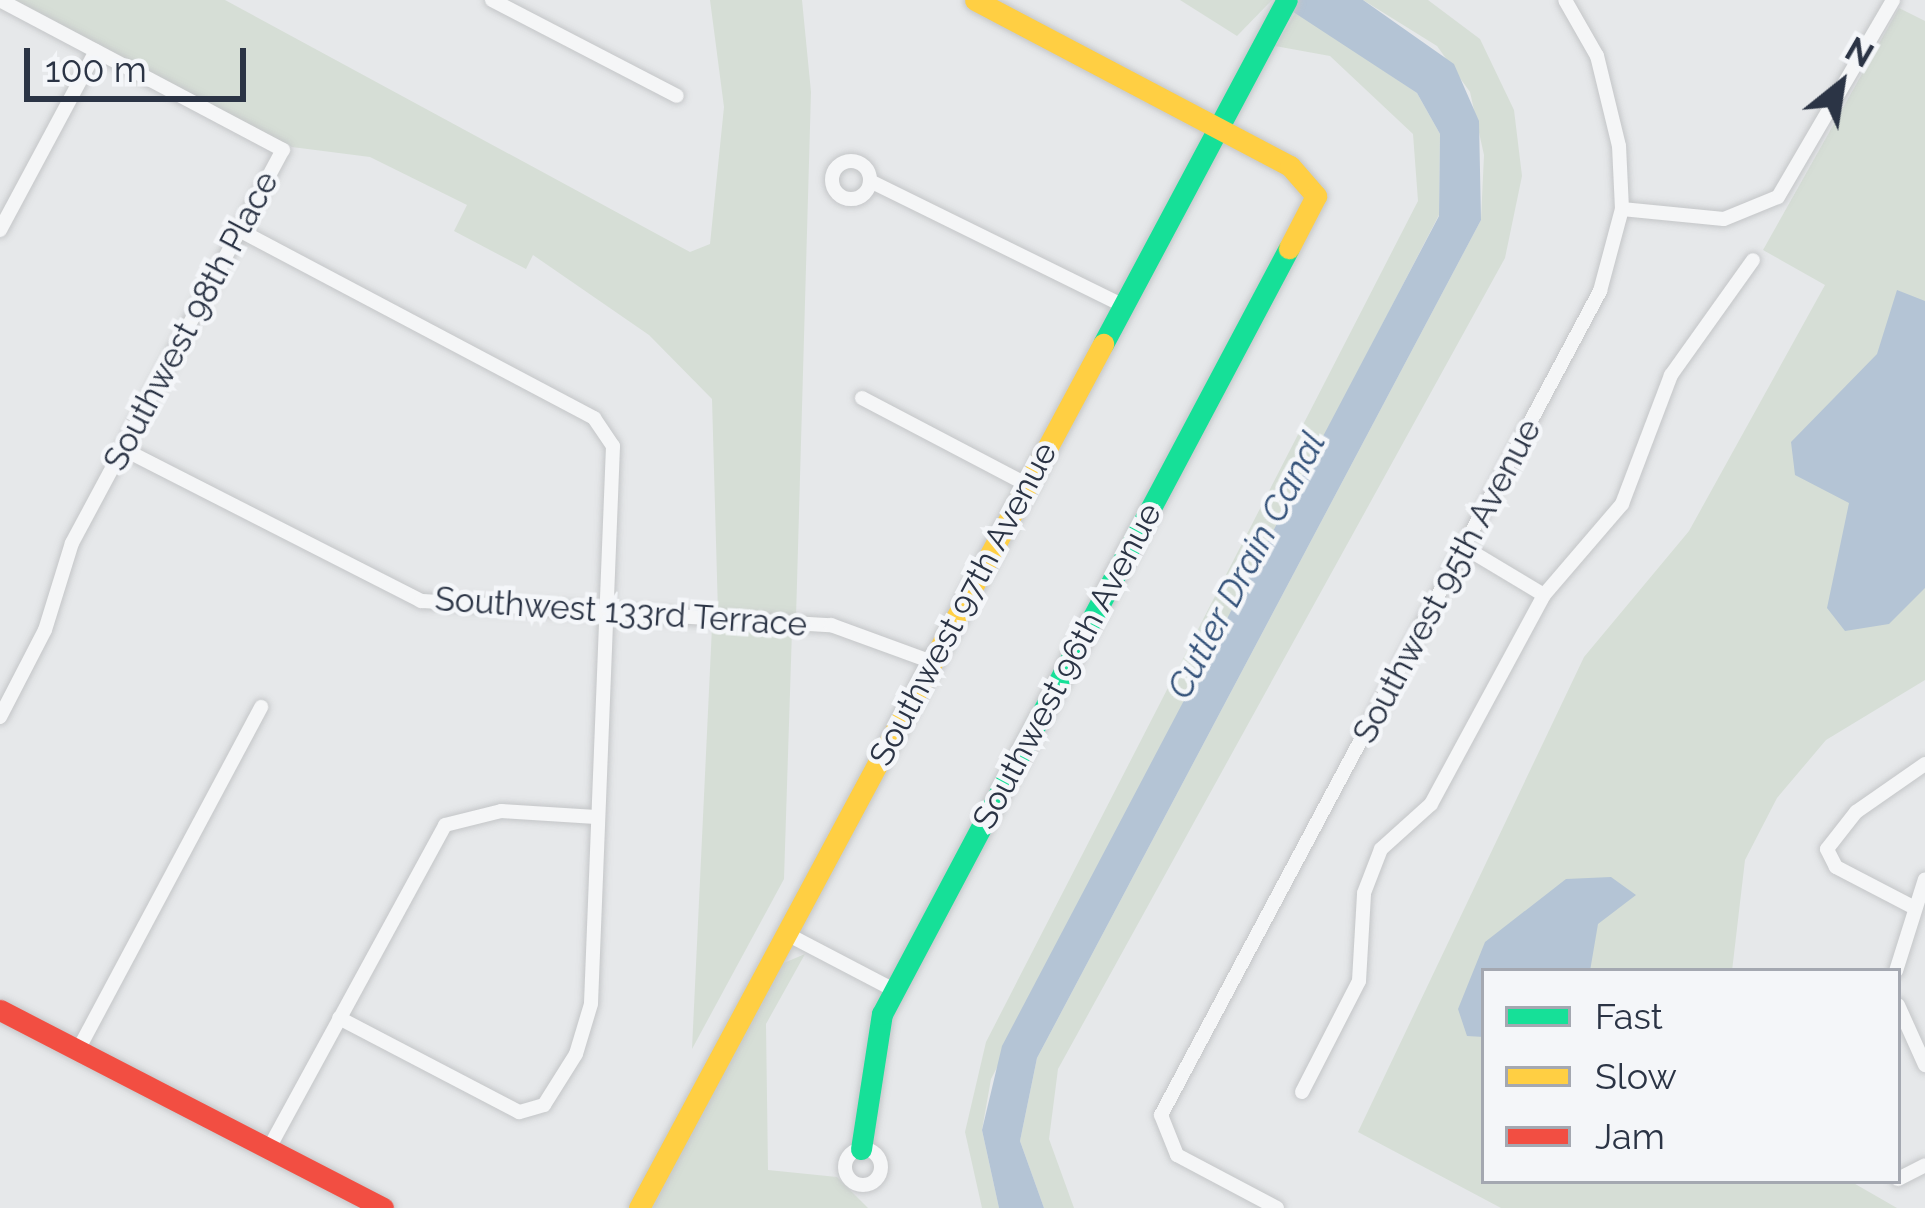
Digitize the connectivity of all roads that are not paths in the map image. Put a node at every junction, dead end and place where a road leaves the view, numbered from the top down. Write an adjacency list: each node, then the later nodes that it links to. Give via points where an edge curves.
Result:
1 (0, 0): 7 (street, Southwest 98th Place)
2 (492, 0): 8 (street)
3 (975, 0): 9 (street)
4 (1565, 0): 11 (street, Southwest 95th Avenue, via 1606,82)
5 (1893, 0): 11 (street, via 1797,177 1772,202 1724,219)
6 (1283, 8): 9 (street, Southwest 97th Avenue)
7 (96, 51): 12 (street); 13 (street, Southwest 98th Place, via 283,150)
8 (677, 96)
9 (1218, 128): 15 (street, Southwest 97th Avenue); 31 (street, Southwest 96th Avenue, via 1300,172 1316,196)
10 (870, 181): 15 (street)
11 (1622, 209): 19 (street, Southwest 95th Avenue, via 1595,302)
12 (0, 230)
13 (239, 230): 17 (street, Southwest 98th Place); 21 (street, via 608,429)
14 (1753, 260): 20 (street, via 1669,379 1622,504)
15 (1124, 306): 18 (street, Southwest 97th Avenue)
16 (862, 398): 18 (street)
17 (123, 449): 21 (street, Southwest 133rd Terrace, via 409,596); 24 (street, Southwest 98th Place)
18 (1026, 484): 22 (street, Southwest 97th Avenue)
19 (1464, 547): 20 (street); 42 (street, Southwest 95th Avenue, via 1168,1096 1166,1143)
20 (1544, 596): 37 (street, via 1431,804 1382,849 1364,893 1359,981)
21 (605, 616): 22 (street, Southwest 133rd Terrace, via 831,625); 26 (street)
22 (932, 662): 29 (street, Southwest 97th Avenue)
23 (261, 707): 35 (street)
24 (0, 717)
25 (1925, 764): 28 (street, via 1856,812 1827,849 1836,867)
26 (596, 817): 33 (street, via 466,813 434,841); 33 (street, via 590,1017 544,1105 508,1108)
27 (1925, 879): 28 (street)
28 (1911, 906): 30 (street)
29 (785, 933): 31 (street); 41 (street, Southwest 97th Avenue)
30 (1897, 968)
31 (894, 990): 38 (street, Southwest 96th Avenue, via 868,1059)
32 (0, 1010): 35 (street)
33 (338, 1018): 39 (street)
34 (1901, 1025): 36 (street)
35 (78, 1050): 39 (street)
36 (1925, 1065)
37 (1302, 1092)
38 (861, 1149)
39 (268, 1150): 40 (street)
40 (382, 1208)
41 (639, 1208)
42 (1276, 1208)

